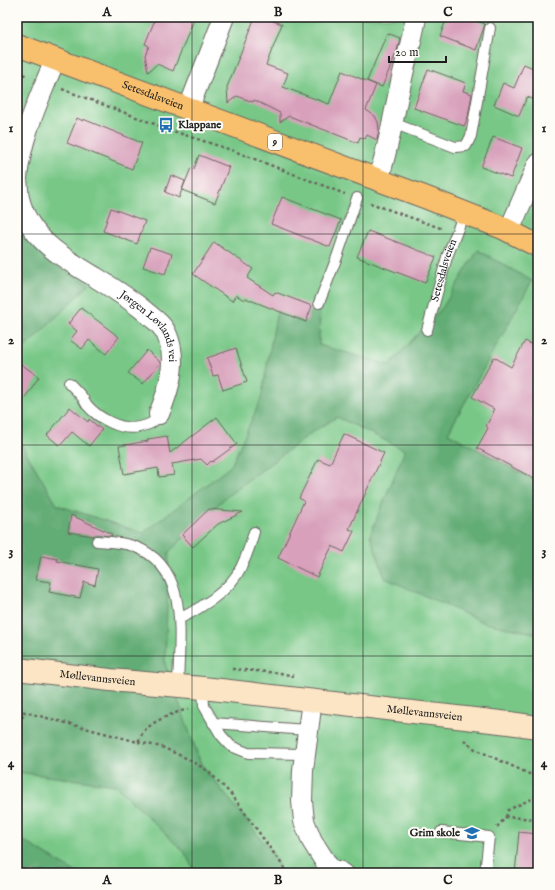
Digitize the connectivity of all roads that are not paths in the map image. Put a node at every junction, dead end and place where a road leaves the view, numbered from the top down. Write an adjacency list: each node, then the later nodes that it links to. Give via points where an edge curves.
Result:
1 (224, 17): 6 (street)
2 (416, 17): 7 (street)
3 (490, 28): 7 (lane, via 471,136 466,146 455,147)
4 (17, 45): 5 (highway, Setesdalsveien / 9)
5 (55, 59): 6 (highway, Setesdalsveien / 9); 10 (street, Jørgen Løvlands vei, via 29,122 18,160)
6 (188, 110): 9 (highway, Setesdalsveien / 9)
7 (392, 123): 9 (street)
8 (538, 164): 13 (street)
9 (378, 180): 12 (highway, Setesdalsveien / 9)
10 (18, 189): 18 (street, Jørgen Løvlands vei, via 25,215 43,242 126,297 158,323 167,334 172,354 172,374)
11 (357, 198): 15 (lane)
12 (464, 213): 13 (highway, Setesdalsveien / 9); 16 (lane, Setesdalsveien, via 447,258)
13 (510, 231): 14 (highway, Setesdalsveien / 9)
14 (535, 244)
15 (319, 303)
16 (427, 330)
17 (69, 383): 18 (lane, Jørgen Løvlands vei, via 86,404 110,422 136,428 149,425)
18 (160, 414)
19 (254, 532): 21 (lane, via 249,551 230,585 215,598)
20 (97, 541): 21 (lane, via 134,546 154,558 171,580)
21 (180, 618): 23 (lane)
22 (17, 669): 23 (main road, Møllevannsveien)
23 (178, 686): 24 (main road, Møllevannsveien)
24 (203, 688): 25 (main road, Møllevannsveien); 26 (lane, via 204,706)
25 (312, 700): 27 (main road, Møllevannsveien); 28 (street)
26 (213, 722): 28 (lane); 29 (lane, via 230,746 248,752)
27 (538, 727)
28 (307, 730): 29 (street)
29 (304, 754): 31 (street, via 304,821)
30 (441, 832): 33 (lane, via 488,837)
31 (329, 870): 32 (lane, via 340,866)
32 (350, 873)
33 (485, 873)

